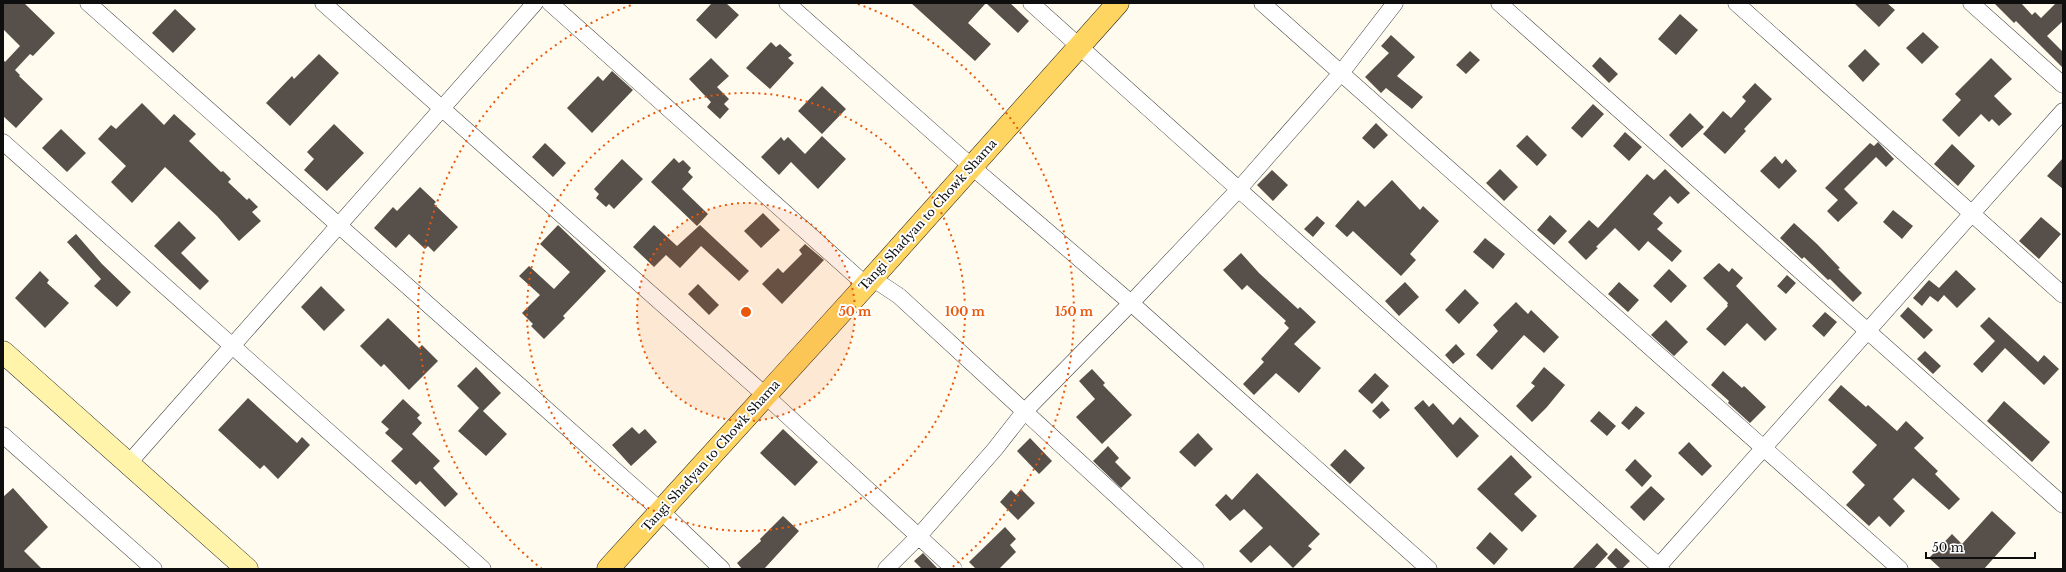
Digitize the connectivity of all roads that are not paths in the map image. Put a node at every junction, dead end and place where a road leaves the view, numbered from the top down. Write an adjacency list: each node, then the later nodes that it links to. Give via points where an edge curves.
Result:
1 (88, 3): 22 (street)
2 (324, 3): 16 (street)
3 (535, 3): 16 (street)
4 (550, 3): 23 (street)
5 (787, 3): 19 (street)
6 (1031, 3): 13 (street)
7 (1118, 3): 13 (main road, Tangi Shadyan to Chowk Shama)
8 (1262, 3): 14 (street)
9 (1395, 3): 14 (street)
10 (1499, 3): 26 (street)
11 (1736, 3): 21 (street)
12 (1971, 3): 15 (street)
13 (1079, 46): 19 (main road, Tangi Shadyan to Chowk Shama); 20 (street)
14 (1341, 73): 20 (street); 32 (street)
15 (2063, 85)
16 (442, 108): 22 (street); 29 (street)
17 (2063, 111): 21 (street)
18 (3, 142): 27 (street)
19 (971, 166): 23 (main road, Tangi Shadyan to Chowk Shama); 25 (street)
20 (1239, 188): 25 (street); 37 (street)
21 (1972, 214): 24 (street); 26 (street)
22 (339, 226): 27 (street); 35 (street)
23 (869, 282): 29 (main road, Tangi Shadyan to Chowk Shama); 30 (street, via 899,296)
24 (2063, 295)
25 (1131, 303): 30 (street); 46 (street)
26 (1867, 331): 32 (street); 34 (street)
27 (233, 346): 33 (street); 40 (street)
28 (3, 352): 33 (main road)
29 (766, 396): 35 (main road, Tangi Shadyan to Chowk Shama); 36 (street)
30 (1024, 412): 36 (street); 45 (street)
31 (3, 435): 38 (street)
32 (1764, 448): 37 (street); 47 (street)
33 (128, 464): 39 (main road)
34 (2063, 506)
35 (661, 511): 41 (main road, Tangi Shadyan to Chowk Shama); 42 (street)
36 (918, 536): 43 (street); 44 (street)
37 (1659, 568)
38 (154, 569)
39 (247, 569)
40 (483, 569)
41 (608, 569)
42 (722, 569)
43 (886, 569)
44 (954, 569)
45 (1196, 569)
46 (1429, 569)
47 (1900, 569)

